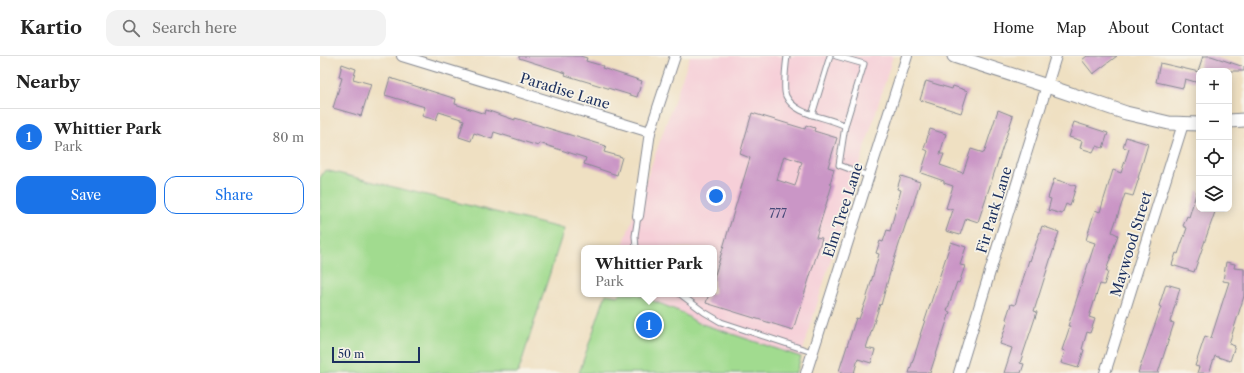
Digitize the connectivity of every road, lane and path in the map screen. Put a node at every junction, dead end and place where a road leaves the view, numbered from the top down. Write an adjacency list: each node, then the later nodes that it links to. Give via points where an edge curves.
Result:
1 (402, 56): 16 (street, Paradise Lane)
2 (675, 56): 16 (street)
3 (787, 56): 10 (lane, via 785,95 793,107)
4 (830, 56): 10 (lane)
5 (836, 56): 15 (lane, via 864,64)
6 (907, 56): 17 (street, Elm Tree Lane)
7 (954, 56): 9 (street)
8 (1056, 56): 9 (street, Fir Park Lane)
9 (1047, 86): 13 (street, via 1126,113); 23 (street, Fir Park Lane)
10 (812, 115): 15 (lane)
11 (1244, 120): 12 (street)
12 (1232, 121)
13 (1183, 124): 14 (street); 24 (street, Maywood Street)
14 (1196, 124)
15 (845, 126): 17 (lane, via 839,165)
16 (650, 132): 18 (street)
17 (869, 176): 21 (street, Elm Tree Lane)
18 (638, 216): 19 (lane)
19 (636, 245)
20 (684, 297): 21 (lane, via 721,322)
21 (812, 352): 22 (street, Elm Tree Lane)
22 (806, 373)
23 (960, 373)
24 (1105, 373)

